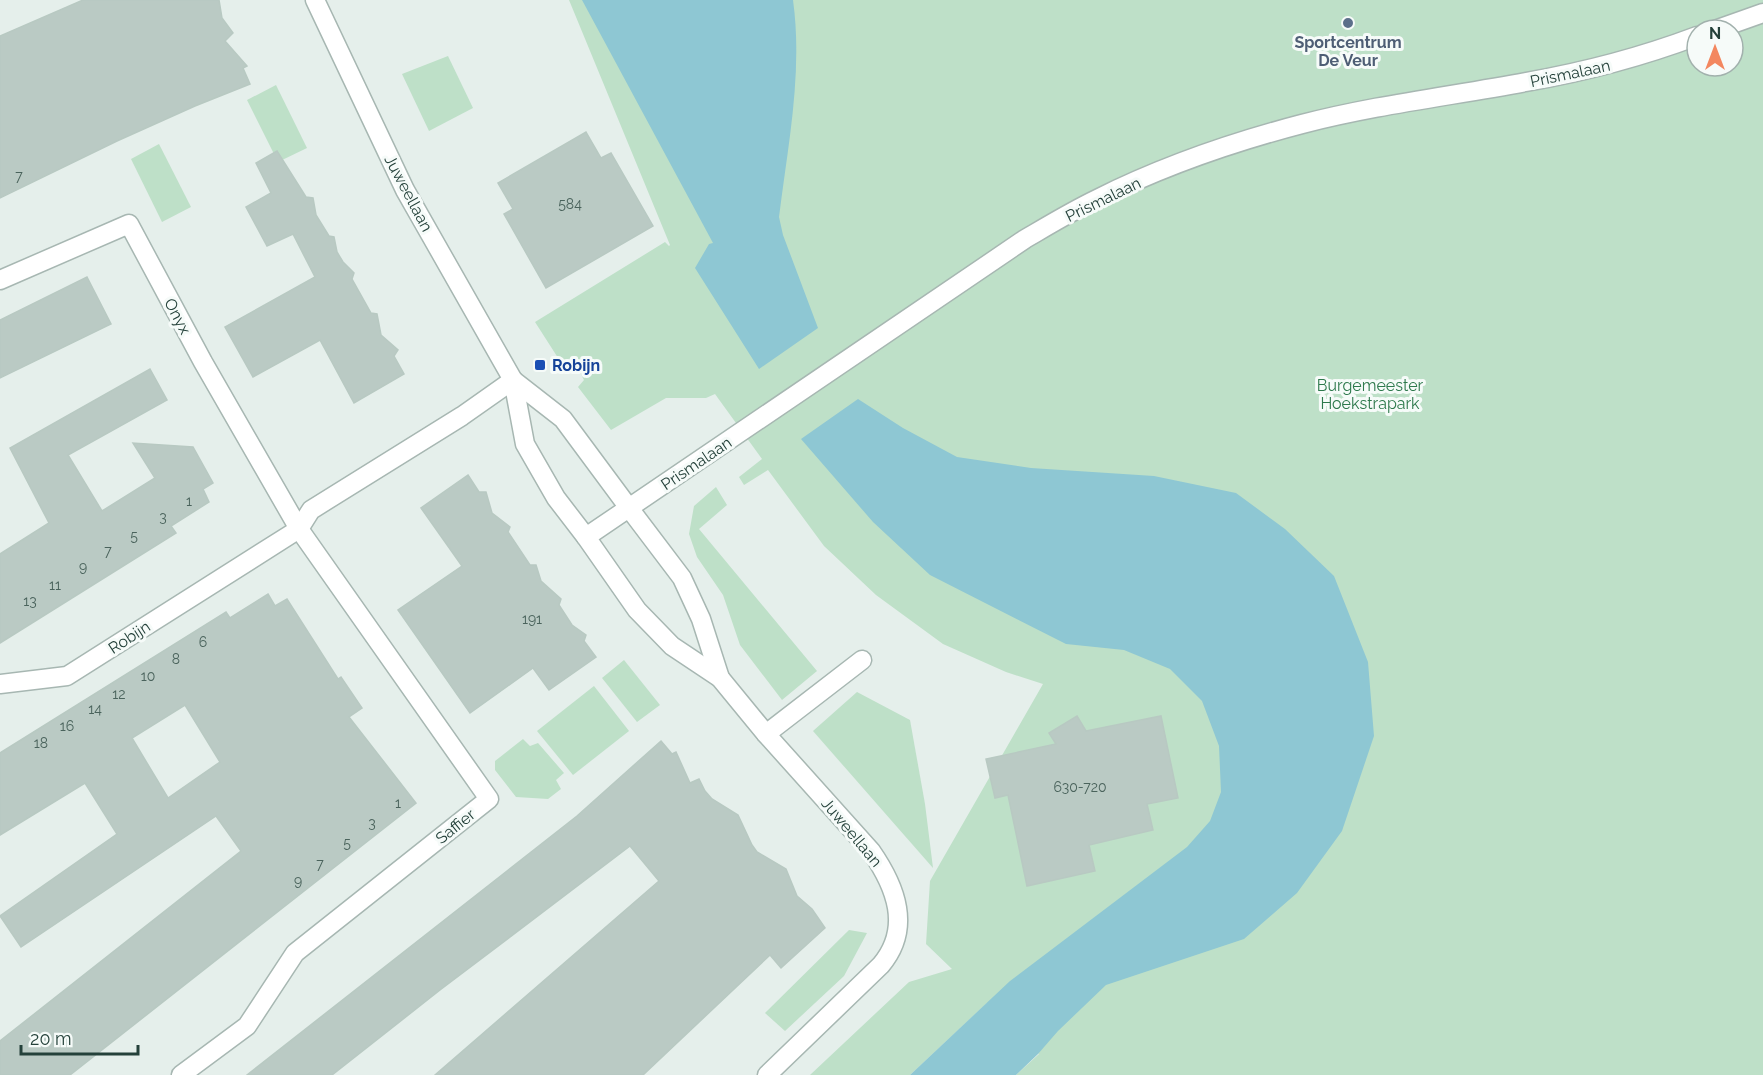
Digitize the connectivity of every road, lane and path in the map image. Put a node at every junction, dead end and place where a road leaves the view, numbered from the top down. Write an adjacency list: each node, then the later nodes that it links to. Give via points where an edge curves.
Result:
1 (315, 0): 6 (street, Juweellaan, via 405,190)
2 (1763, 12): 3 (street)
3 (1745, 19)
4 (1685, 40): 7 (street, Prismalaan, via 1611,64 1302,124 1204,155 1097,199 1025,238)
5 (0, 280): 8 (street, Onyx, via 129,224)
6 (513, 380): 7 (street, Juweellaan, via 563,418); 8 (street, Robijn, via 311,510); 9 (street, Juweellaan, via 525,444 556,498)
7 (629, 508): 9 (street, Prismalaan); 11 (street, Juweellaan, via 682,578 701,619)
8 (299, 528): 12 (street, Robijn, via 67,676); 14 (street, Saffier, via 489,799 295,953 247,1026)
9 (586, 537): 11 (street, Juweellaan, via 636,610 672,646)
10 (862, 660): 13 (street)
11 (720, 678): 13 (street, Juweellaan)
12 (0, 684)
13 (766, 734): 15 (street, Juweellaan, via 872,851 894,890 898,910 891,953)
14 (181, 1075)
15 (767, 1075)

